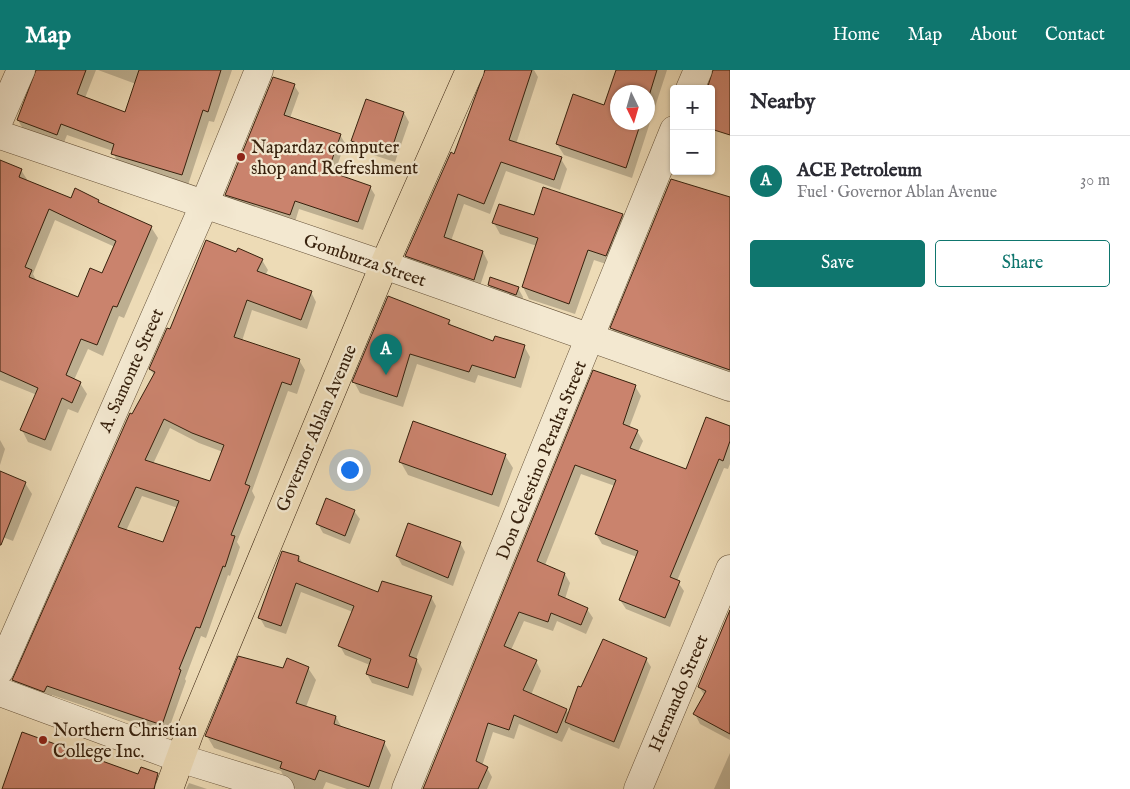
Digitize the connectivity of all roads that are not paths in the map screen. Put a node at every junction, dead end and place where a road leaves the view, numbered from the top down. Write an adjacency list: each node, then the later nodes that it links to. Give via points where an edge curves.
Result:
1 (21, 70): 6 (street)
2 (259, 70): 9 (street, A. Samonte Street)
3 (470, 70): 10 (main road, Governor Ablan Avenue)
4 (698, 70): 5 (street)
5 (692, 85)
6 (0, 118)
7 (0, 135): 9 (street, Gomburza Street)
8 (670, 140): 11 (street, Don Celestino Peralta Street)
9 (204, 205): 10 (street, Gomburza Street); 14 (street, A. Samonte Street)
10 (384, 265): 11 (street, Gomburza Street); 16 (main road, Governor Ablan Avenue)
11 (590, 339): 12 (street, Gomburza Street); 19 (street, Don Celestino Peralta Street)
12 (730, 387)
13 (730, 569): 20 (street, Hernando Street)
14 (0, 670)
15 (0, 692): 16 (street)
16 (179, 758): 17 (main road, Governor Ablan Avenue); 18 (street)
17 (169, 789)
18 (280, 789)
19 (406, 789)
20 (638, 789)

